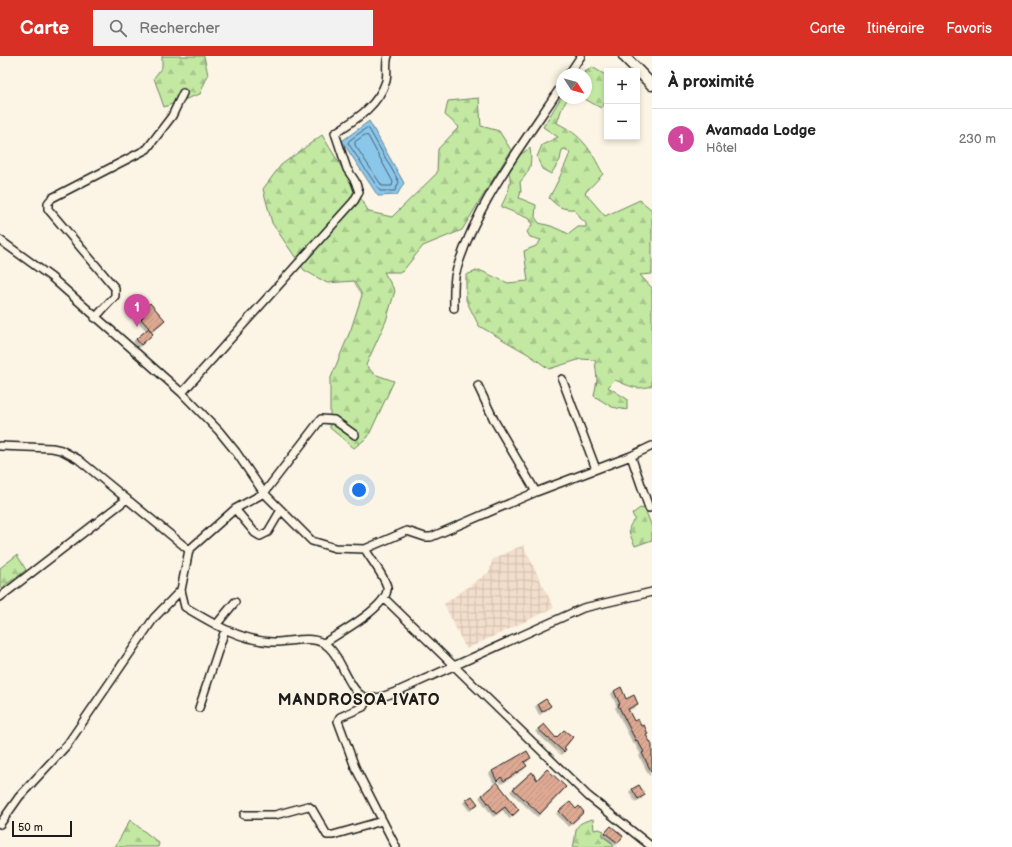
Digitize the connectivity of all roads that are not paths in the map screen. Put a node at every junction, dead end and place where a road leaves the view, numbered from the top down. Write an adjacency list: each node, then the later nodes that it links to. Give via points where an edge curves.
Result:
1 (388, 56): 13 (street, via 386,79 370,108 335,133 347,169 359,192 354,201)
2 (581, 56): 4 (street)
3 (624, 56): 5 (main road)
4 (573, 68)
5 (652, 85)
6 (182, 93): 10 (street, via 172,116 147,149 52,198 48,203 48,209 115,288 115,296)
7 (556, 94): 9 (street, via 495,188 475,225 456,273)
8 (0, 240): 10 (street, via 51,277)
9 (454, 308)
10 (95, 318): 13 (street)
11 (562, 379): 18 (street)
12 (478, 386): 19 (street, via 495,422)
13 (182, 394): 20 (street, via 219,431)
14 (355, 435): 20 (street, via 334,420 321,419)
15 (0, 446): 21 (street, via 61,450 78,459)
16 (652, 446): 17 (street)
17 (631, 456): 18 (street); 22 (street)
18 (596, 469): 19 (street)
19 (536, 492): 25 (street, via 432,537 407,531)
20 (264, 493): 23 (street); 24 (street)
21 (127, 499): 26 (street); 29 (street)
22 (649, 508)
23 (235, 509): 24 (street, via 254,533 260,536 268,532); 26 (street)
24 (281, 510): 25 (street, via 312,541 335,548)
25 (365, 549): 30 (street, via 387,586)
26 (189, 550): 27 (street)
27 (181, 590): 32 (street, via 185,607); 40 (street, via 154,618 67,746 19,797)
28 (652, 592): 35 (street, via 583,608)
29 (0, 597)
30 (384, 598): 34 (street, via 377,607); 35 (street)
31 (235, 602): 32 (street)
32 (216, 625): 33 (street)
33 (225, 630): 34 (street, via 248,639 272,642 306,640); 37 (street)
34 (324, 643): 36 (street, via 332,650 359,693)
35 (453, 666): 36 (street, via 398,691); 42 (street, via 592,801)
36 (368, 698): 39 (street, via 363,707 340,717 338,721 355,767)
37 (199, 708)
38 (244, 815): 39 (street, via 275,815 308,806 327,835 333,836)
39 (382, 821): 41 (street)
40 (0, 824)
41 (396, 847)
42 (652, 847)

